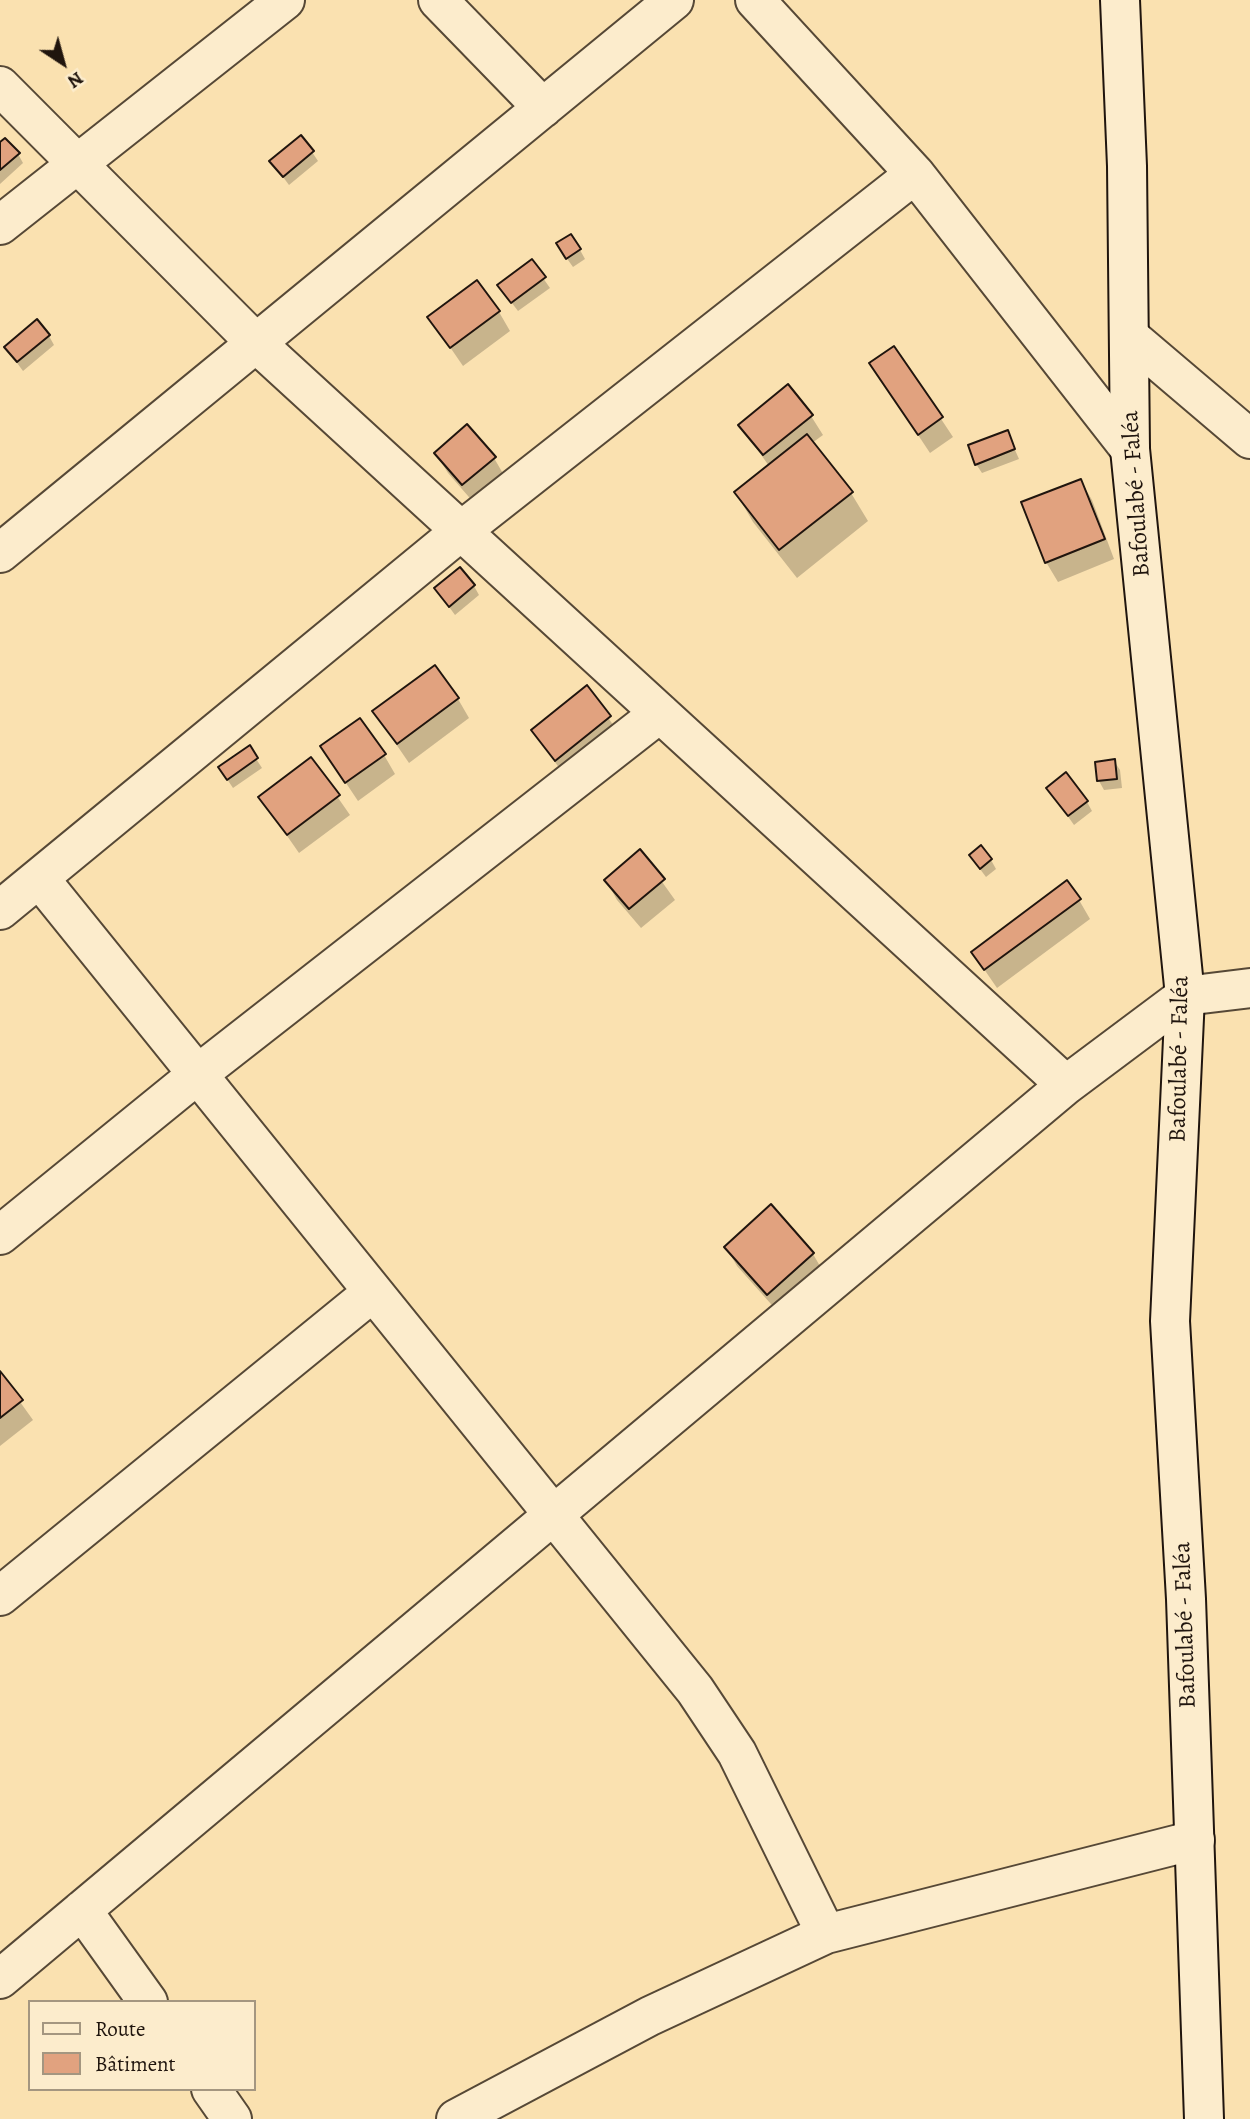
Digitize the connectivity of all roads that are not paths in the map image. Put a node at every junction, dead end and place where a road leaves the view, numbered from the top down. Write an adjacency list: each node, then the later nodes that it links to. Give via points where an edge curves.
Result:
1 (285, 0): 8 (street)
2 (438, 0): 7 (street)
3 (674, 0): 7 (street)
4 (755, 0): 9 (street)
5 (1120, 0): 11 (street, Bafoulabé - Faléa)
6 (0, 86): 8 (street)
7 (543, 108): 12 (street)
8 (78, 165): 10 (street); 12 (street)
9 (915, 174): 14 (street); 15 (street)
10 (0, 225)
11 (1130, 337): 13 (street); 14 (street, Bafoulabé - Faléa)
12 (256, 343): 15 (street); 16 (street)
13 (1250, 439)
14 (1130, 449): 21 (street, Bafoulabé - Faléa)
15 (461, 531): 17 (street); 18 (street)
16 (0, 553)
17 (660, 713): 22 (street); 23 (street)
18 (40, 878): 19 (street); 22 (street)
19 (2, 904)
20 (1250, 988): 21 (street)
21 (1185, 996): 23 (street); 28 (street, Bafoulabé - Faléa, via 1170,1321)
22 (198, 1074): 24 (street); 25 (street)
23 (1066, 1085): 26 (street)
24 (0, 1235)
25 (373, 1292): 26 (street); 27 (street)
26 (553, 1515): 29 (street); 30 (street, via 695,1690 737,1753)
27 (0, 1596)
28 (1195, 1840): 30 (street); 36 (street, Bafoulabé - Faléa)
29 (82, 1910): 31 (street); 32 (street)
30 (826, 1934): 35 (street, via 650,2016)
31 (0, 1979)
32 (147, 2000)
33 (212, 2091): 34 (street)
34 (232, 2119)
35 (456, 2119)
36 (1204, 2119)

